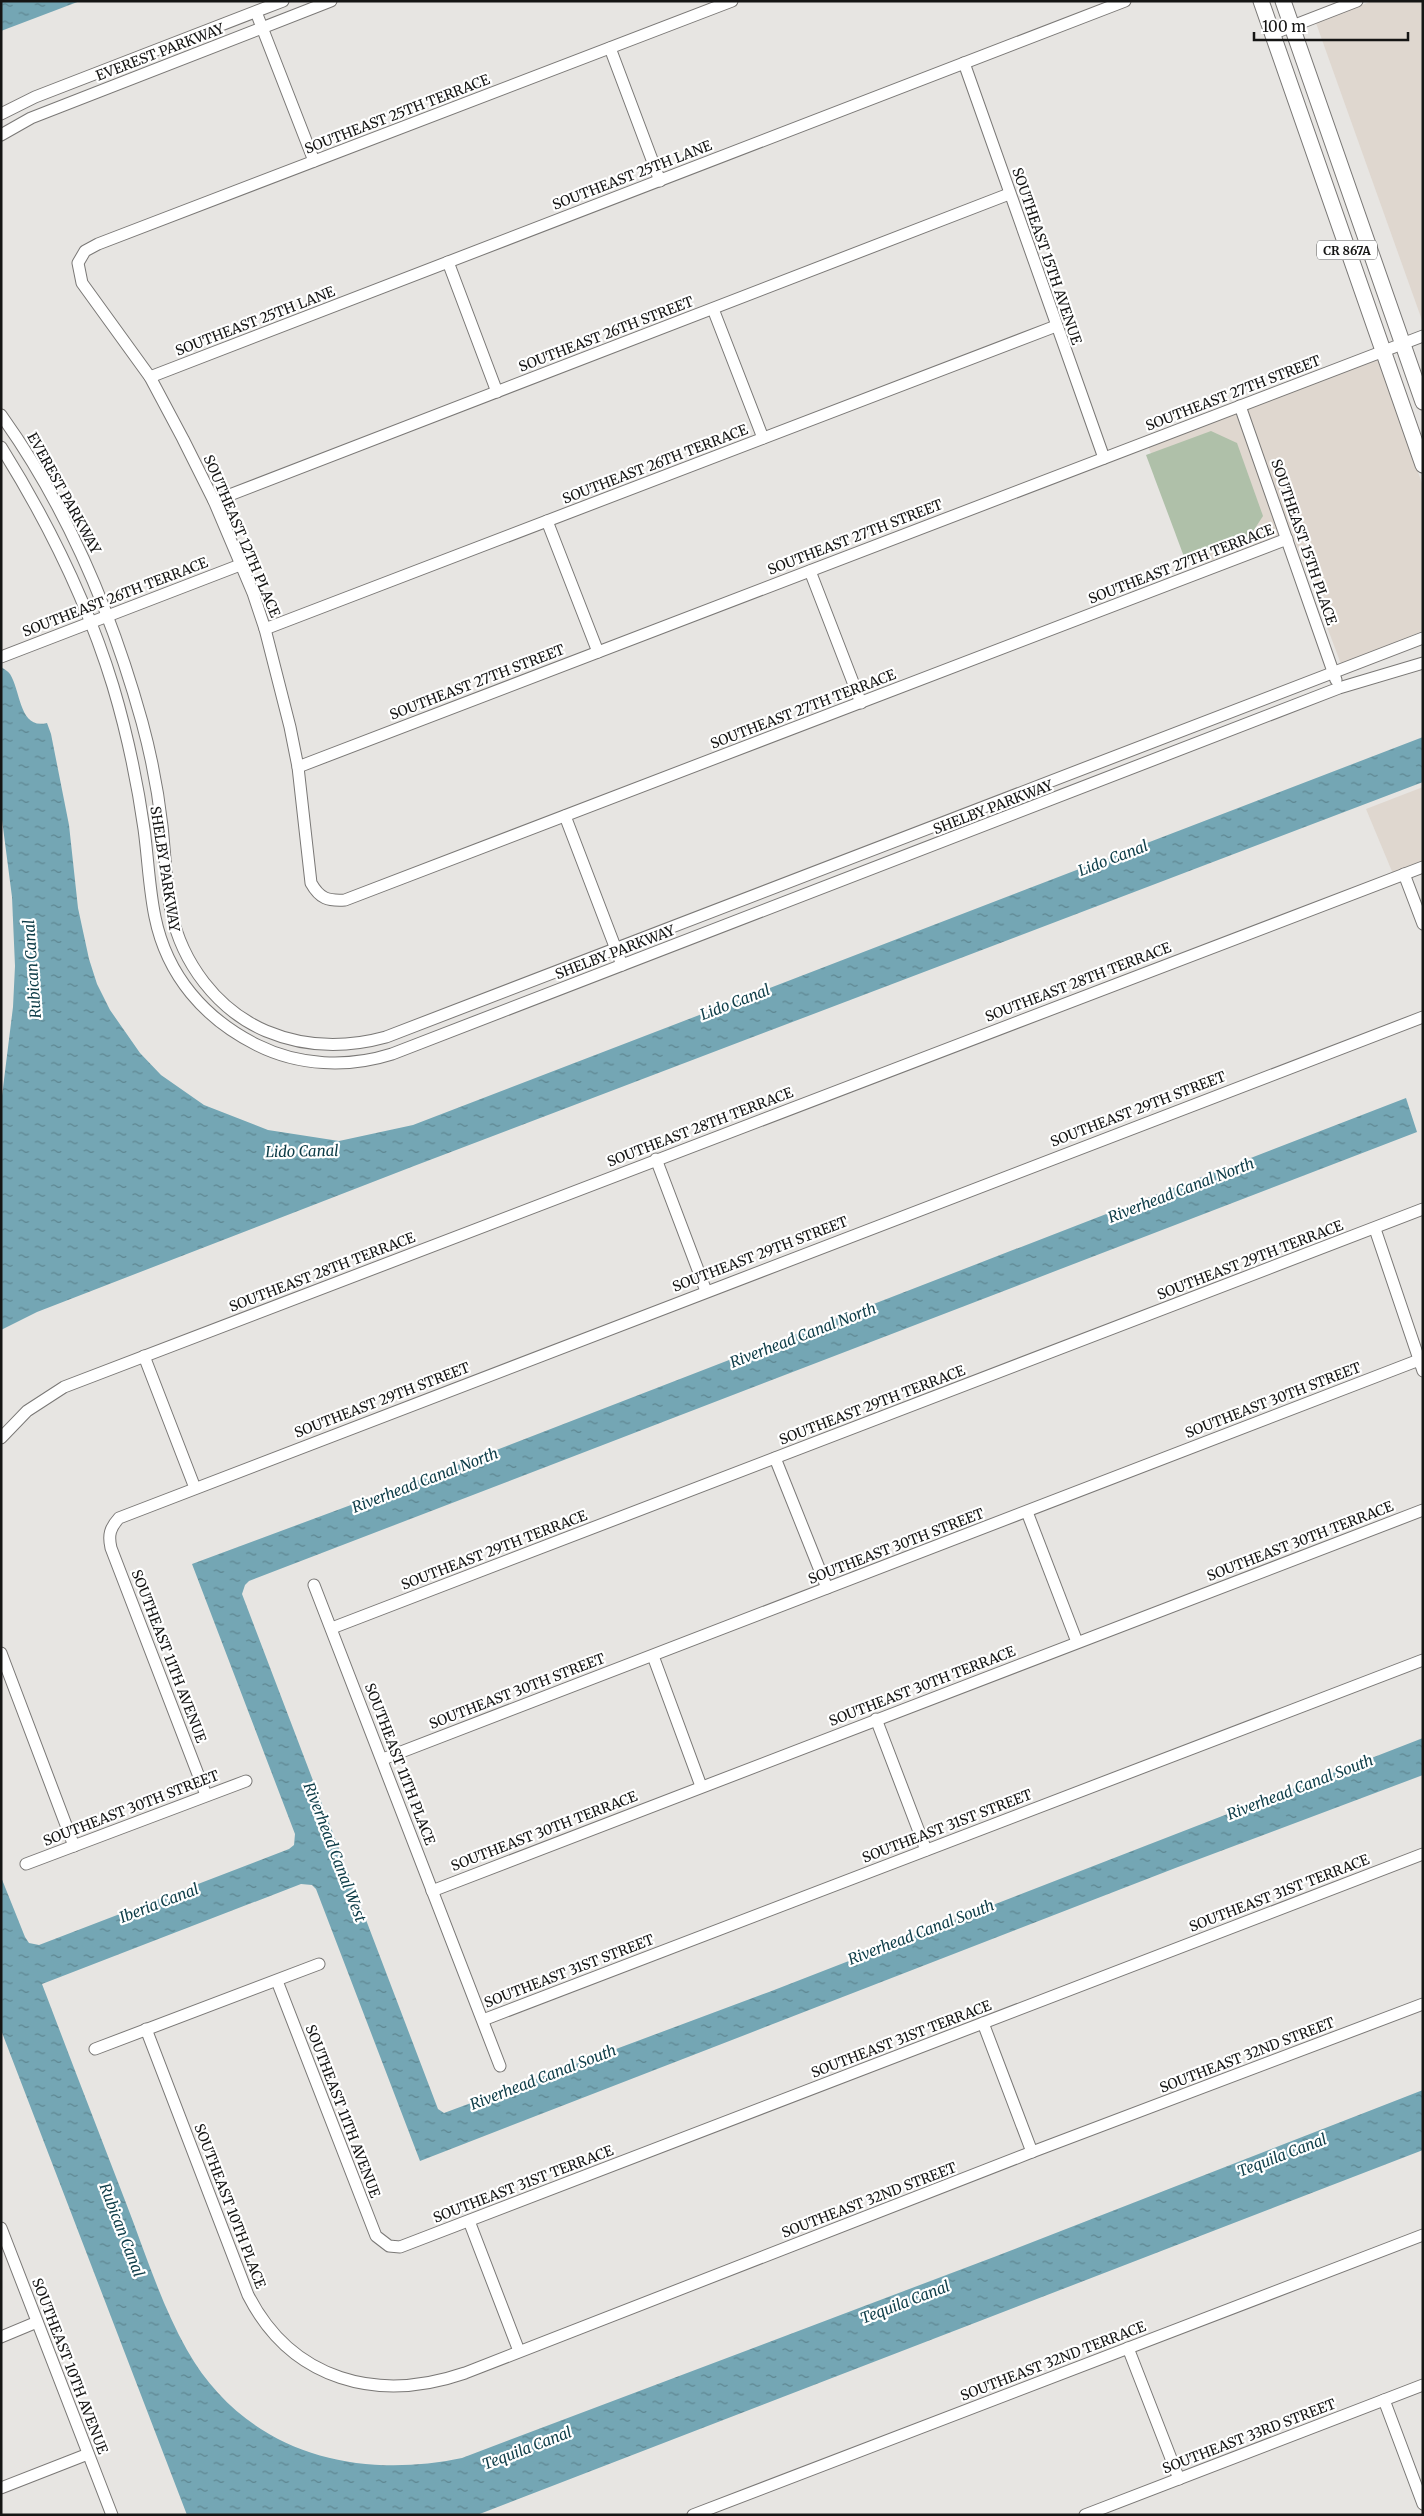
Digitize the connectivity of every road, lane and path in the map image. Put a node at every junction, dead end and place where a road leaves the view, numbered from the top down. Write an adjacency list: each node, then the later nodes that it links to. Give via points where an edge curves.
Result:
1 (283, 1): 9 (street, EVEREST PARKWAY)
2 (331, 1): 11 (street, EVEREST PARKWAY)
3 (732, 1): 13 (street, SOUTHEAST 25TH TERRACE)
4 (1125, 1): 8 (street, SOUTHEAST 25TH LANE)
5 (1261, 1): 12 (main road, CR 867A)
6 (1283, 1): 10 (main road, CR 867A)
7 (1357, 1): 10 (street)
8 (1098, 6): 14 (street, SOUTHEAST 25TH LANE)
9 (256, 12): 11 (street); 15 (street, EVEREST PARKWAY, via 35,96)
10 (1292, 26): 12 (street); 25 (main road, CR 867A)
11 (262, 28): 16 (street, EVEREST PARKWAY, via 31,118); 17 (street)
12 (1272, 34): 26 (main road, CR 867A)
13 (610, 48): 17 (street, SOUTHEAST 25TH TERRACE); 18 (street)
14 (964, 64): 18 (street, SOUTHEAST 25TH LANE); 19 (street, SOUTHEAST 15TH AVENUE)
15 (1, 114)
16 (1, 135)
17 (314, 161): 20 (street, SOUTHEAST 25TH TERRACE, via 98,244 85,252)
18 (660, 181): 21 (street, SOUTHEAST 25TH LANE)
19 (1009, 194): 22 (street, SOUTHEAST 26TH STREET); 23 (street, SOUTHEAST 15TH AVENUE)
20 (78, 262): 27 (street, SOUTHEAST 12TH PLACE, via 82,283)
21 (448, 262): 27 (street, SOUTHEAST 25TH LANE); 28 (street)
22 (713, 309): 28 (street, SOUTHEAST 26TH STREET); 32 (street)
23 (1056, 326): 32 (street, SOUTHEAST 26TH TERRACE); 34 (street, SOUTHEAST 15TH AVENUE)
24 (1423, 336): 25 (street, SOUTHEAST 27TH STREET)
25 (1402, 344): 26 (street, SOUTHEAST 27TH STREET); 29 (main road, CR 867A)
26 (1383, 351): 30 (street, SOUTHEAST 27TH STREET); 35 (main road, CR 867A)
27 (150, 377): 36 (street, SOUTHEAST 12TH PLACE)
28 (497, 392): 36 (street, SOUTHEAST 26TH STREET)
29 (1423, 402)
30 (1240, 406): 34 (street, SOUTHEAST 27TH STREET); 38 (street, SOUTHEAST 15TH PLACE)
31 (1, 416): 41 (street, EVEREST PARKWAY, via 29,456 61,513)
32 (763, 438): 37 (street, SOUTHEAST 26TH TERRACE)
33 (1, 447): 42 (street, via 47,526)
34 (1104, 458): 40 (street, SOUTHEAST 27TH STREET)
35 (1423, 465)
36 (214, 502): 39 (street, SOUTHEAST 12TH PLACE)
37 (547, 521): 43 (street, SOUTHEAST 26TH TERRACE); 45 (street)
38 (1287, 539): 48 (street, SOUTHEAST 15TH PLACE); 50 (street, SOUTHEAST 27TH TERRACE)
39 (240, 565): 41 (street, SOUTHEAST 26TH TERRACE); 43 (street, SOUTHEAST 12TH PLACE)
40 (810, 571): 45 (street, SOUTHEAST 27TH STREET); 50 (street)
41 (106, 616): 42 (street, SOUTHEAST 26TH TERRACE); 60 (street, SHELBY PARKWAY, via 142,723 162,823 172,912 180,942 194,968 229,1008 274,1034 299,1042 328,1045 358,1044)
42 (91, 622): 46 (street, SOUTHEAST 26TH TERRACE); 61 (street, SHELBY PARKWAY, via 128,741 139,792 158,932 167,958 185,987 227,1029 287,1057 337,1063)
43 (265, 629): 51 (street, SOUTHEAST 12TH PLACE)
44 (1423, 638): 48 (street, SHELBY PARKWAY)
45 (598, 652): 51 (street, SOUTHEAST 27TH STREET)
46 (1, 657)
47 (1423, 663): 49 (street, SHELBY PARKWAY)
48 (1334, 673): 49 (street, SOUTHEAST 15TH PLACE); 57 (street, SHELBY PARKWAY)
49 (1339, 688): 58 (street, SHELBY PARKWAY)
50 (861, 702): 52 (street, SOUTHEAST 27TH TERRACE)
51 (298, 767): 55 (street, SOUTHEAST 12TH PLACE, via 311,883 317,894)
52 (565, 816): 55 (street, SOUTHEAST 27TH TERRACE, via 345,900); 57 (street)
53 (1423, 867): 54 (street, SOUTHEAST 28TH TERRACE)
54 (1404, 874): 56 (street); 62 (street, SOUTHEAST 28TH TERRACE)
55 (328, 901)
56 (1423, 924)
57 (616, 948): 58 (street); 60 (street, SHELBY PARKWAY)
58 (622, 965): 61 (street, SHELBY PARKWAY)
59 (1423, 1017): 65 (street, SOUTHEAST 29TH STREET)
60 (386, 1038): 61 (street)
61 (392, 1054)
62 (656, 1159): 65 (street); 66 (street, SOUTHEAST 28TH TERRACE)
63 (1423, 1209): 64 (street, SOUTHEAST 29TH TERRACE)
64 (1375, 1229): 67 (street); 69 (street, SOUTHEAST 29TH TERRACE)
65 (706, 1291): 70 (street, SOUTHEAST 29TH STREET)
66 (144, 1356): 68 (street, SOUTHEAST 28TH TERRACE, via 50,1394 27,1411); 70 (street)
67 (1421, 1365): 72 (street, SOUTHEAST 30TH STREET)
68 (1, 1438)
69 (775, 1458): 75 (street); 76 (street, SOUTHEAST 29TH TERRACE)
70 (195, 1488): 73 (street, SOUTHEAST 29TH STREET, via 119,1518)
71 (1423, 1510): 77 (street, SOUTHEAST 30TH TERRACE)
72 (1027, 1512): 75 (street, SOUTHEAST 30TH STREET); 77 (street)
73 (112, 1526): 85 (street, SOUTHEAST 11TH AVENUE, via 111,1548)
74 (314, 1585): 76 (street, SOUTHEAST 11TH PLACE)
75 (826, 1588): 79 (street, SOUTHEAST 30TH STREET)
76 (332, 1628): 82 (street, SOUTHEAST 11TH PLACE)
77 (1077, 1642): 81 (street, SOUTHEAST 30TH TERRACE)
78 (1, 1654): 86 (street)
79 (653, 1656): 82 (street, SOUTHEAST 30TH STREET); 84 (street)
80 (1423, 1660): 87 (street, SOUTHEAST 31ST STREET)
81 (876, 1720): 84 (street, SOUTHEAST 30TH TERRACE); 87 (street)
82 (383, 1759): 90 (street, SOUTHEAST 11TH PLACE)
83 (246, 1780): 85 (street, SOUTHEAST 30TH STREET)
84 (701, 1786): 90 (street, SOUTHEAST 30TH TERRACE)
85 (206, 1795): 86 (street, SOUTHEAST 30TH STREET)
86 (74, 1846): 89 (street, SOUTHEAST 30TH STREET)
87 (926, 1850): 94 (street, SOUTHEAST 31ST STREET)
88 (1423, 1854): 95 (street, SOUTHEAST 31ST TERRACE)
89 (26, 1864)
90 (432, 1890): 94 (street, SOUTHEAST 11TH PLACE)
91 (319, 1964): 92 (street)
92 (277, 1981): 96 (street); 103 (street, SOUTHEAST 11TH AVENUE, via 376,2236)
93 (1423, 2004): 99 (street, SOUTHEAST 32ND STREET)
94 (483, 2020): 98 (street, SOUTHEAST 11TH PLACE)
95 (983, 2023): 99 (street); 100 (street, SOUTHEAST 31ST TERRACE)
96 (146, 2029): 97 (street); 108 (street, SOUTHEAST 10TH PLACE, via 254,2307 279,2340)
97 (96, 2049)
98 (500, 2066)
99 (1032, 2152): 107 (street, SOUTHEAST 32ND STREET)
100 (469, 2222): 103 (street, SOUTHEAST 31ST TERRACE, via 400,2247); 107 (street)
101 (1, 2228): 104 (street, SOUTHEAST 10TH AVENUE)
102 (1423, 2235): 106 (street, SOUTHEAST 32ND TERRACE)
103 (389, 2246)
104 (38, 2322): 105 (street); 111 (street, SOUTHEAST 10TH AVENUE)
105 (1, 2336)
106 (1128, 2348): 112 (street); 116 (street, SOUTHEAST 32ND TERRACE)
107 (519, 2351): 108 (street, SOUTHEAST 32ND STREET, via 451,2378 406,2387 351,2381)
108 (322, 2369)
109 (1423, 2385): 110 (street, SOUTHEAST 33RD STREET)
110 (1384, 2400): 112 (street, SOUTHEAST 33RD STREET); 114 (street)
111 (88, 2454): 113 (street); 115 (street, SOUTHEAST 10TH AVENUE)
112 (1178, 2479): 117 (street, SOUTHEAST 33RD STREET)
113 (1, 2488)
114 (1423, 2504)
115 (112, 2515)
116 (693, 2515)
117 (1085, 2515)

